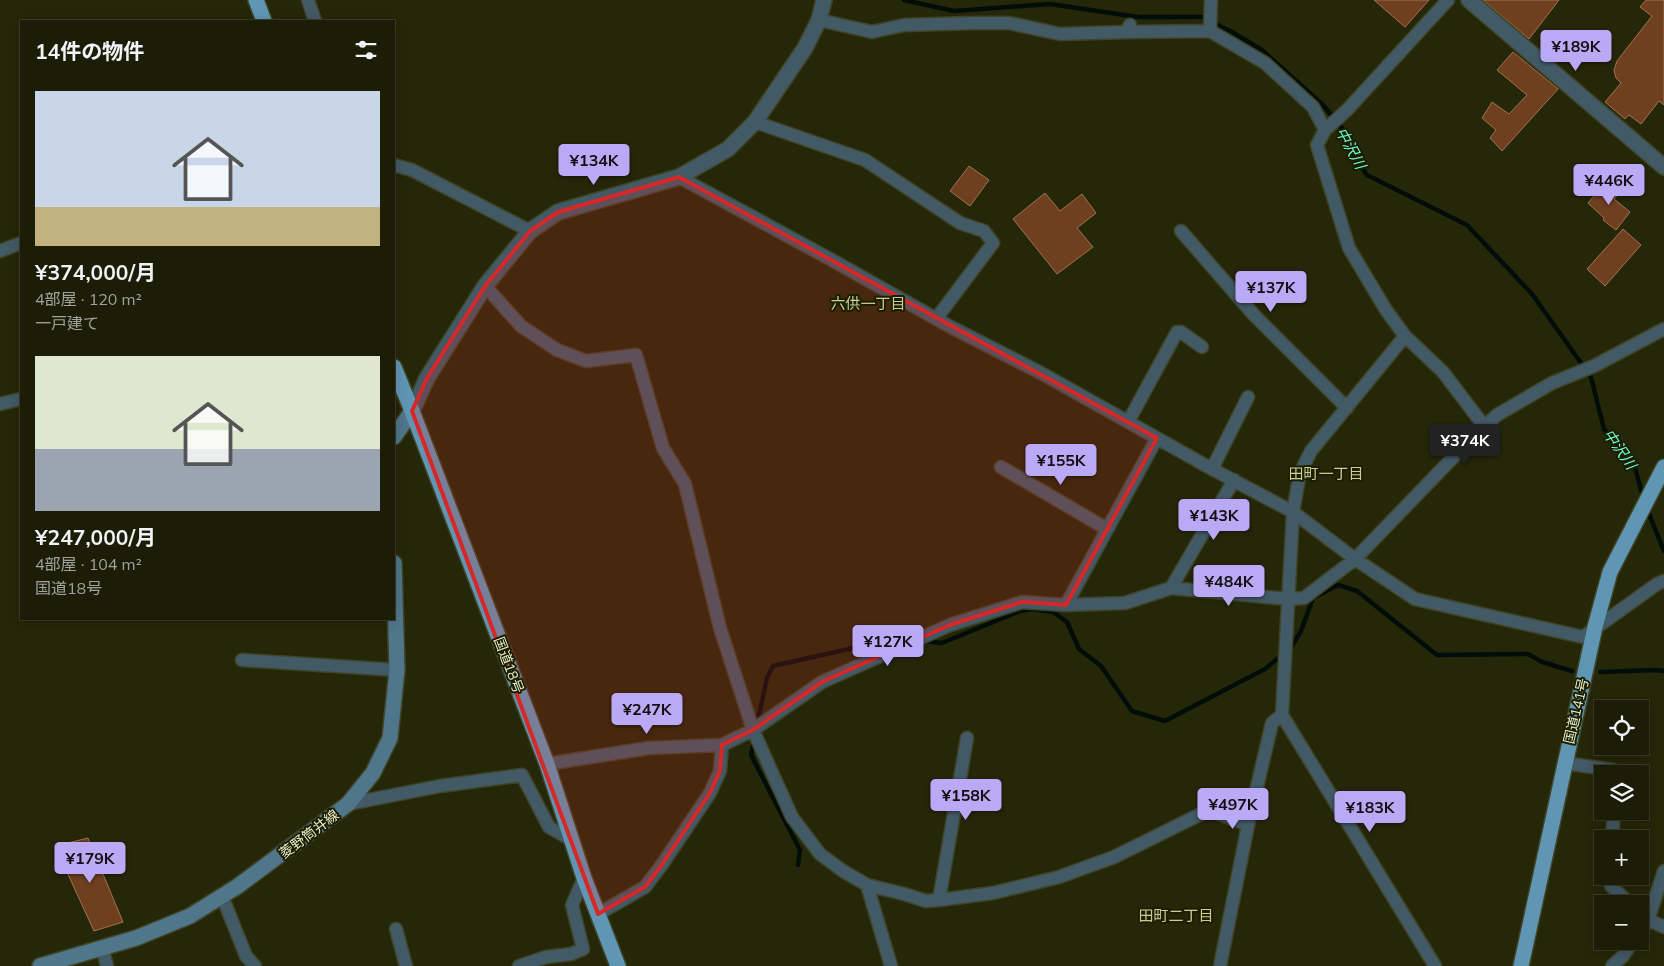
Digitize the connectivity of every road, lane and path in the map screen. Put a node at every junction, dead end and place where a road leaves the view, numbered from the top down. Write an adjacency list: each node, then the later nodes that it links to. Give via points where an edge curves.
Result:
1 (256, 0): 7 (highway)
2 (308, 0): 8 (street)
3 (824, 0): 9 (street)
4 (1448, 0): 12 (street)
5 (1469, 0): 14 (street)
6 (1211, 5): 10 (street)
7 (264, 20)
8 (315, 20)
9 (819, 20): 10 (street, via 872,32 904,25 973,23 1009,23 1060,34 1128,28); 11 (street, via 805,48)
10 (1210, 30): 12 (street, via 1265,63 1313,107)
11 (755, 122): 15 (street, via 728,149); 21 (street, via 865,160 960,223 984,230 993,243)
12 (1329, 128): 23 (street, via 1317,145 1349,248)
13 (395, 166): 16 (street, via 412,170)
14 (1664, 167)
15 (679, 177): 16 (street, via 558,212); 21 (street)
16 (530, 231): 20 (street)
17 (1181, 231): 29 (street, via 1254,315)
18 (20, 243): 19 (street)
19 (0, 251)
20 (485, 286): 30 (street, via 427,378); 51 (street, via 521,326 557,350 586,361 636,354 663,448 685,484 720,628)
21 (936, 320): 31 (street)
22 (1664, 329): 32 (street, via 1594,366 1552,383)
23 (1405, 336): 29 (street); 32 (street, via 1443,372)
24 (1202, 347): 31 (street, via 1177,332)
25 (395, 369): 30 (highway, 国道18号)
26 (1248, 397): 37 (street)
27 (20, 399): 28 (street)
28 (0, 404)
29 (1347, 408): 39 (street, via 1311,451 1300,473)
30 (412, 411): 33 (main road); 55 (highway, 国道18号)
31 (1128, 422): 34 (street)
32 (1484, 426): 41 (street)
33 (395, 436)
34 (1157, 438): 37 (street); 40 (street)
35 (1001, 467): 40 (street)
36 (1664, 467): 47 (highway, 国道141号, via 1610,572)
37 (1212, 469): 38 (street)
38 (1234, 480): 39 (street); 43 (street)
39 (1293, 512): 41 (street); 45 (street)
40 (1107, 529): 46 (street)
41 (1355, 559): 45 (street, via 1304,598); 47 (street, via 1415,599 1583,637)
42 (1664, 581): 47 (street)
43 (1171, 588): 45 (street); 46 (street, via 1125,603)
44 (395, 599): 49 (main road, 菱野筒井線)
45 (1289, 599): 50 (street)
46 (1066, 605): 51 (street, via 1022,602 950,625 822,682)
47 (1595, 628): 54 (highway, 国道141号)
48 (242, 660): 49 (street)
49 (397, 670): 57 (main road, 菱野筒井線, via 390,738 373,773)
50 (1282, 715): 58 (street, via 1272,723); 83 (street)
51 (753, 730): 53 (street); 62 (street, via 792,818 820,854)
52 (967, 738): 66 (street)
53 (722, 744): 55 (street, via 649,748); 68 (street, via 720,771 710,792 661,866 645,887)
54 (1564, 763): 56 (street); 84 (highway, 国道141号)
55 (547, 764): 59 (highway, 国道18号)
56 (1594, 767)
57 (348, 804): 59 (street, via 440,786 522,775 548,827); 65 (main road, 菱野筒井線)
58 (1248, 825): 66 (street, via 1209,810 1114,857 1059,878 993,893); 82 (street)
59 (572, 840): 61 (highway, 国道18号)
60 (1664, 870): 67 (street)
61 (584, 878): 68 (highway, 国道18号); 79 (street, via 572,905 583,949)
62 (867, 885): 66 (street, via 926,901); 81 (street)
63 (1611, 885): 64 (street)
64 (1620, 895)
65 (222, 896): 72 (main road, 菱野筒井線, via 190,916 136,938); 77 (street, via 246,956)
66 (939, 900)
67 (1649, 905)
68 (598, 914): 80 (highway, 国道18号)
69 (1649, 920): 70 (street)
70 (1664, 927)
71 (396, 929): 78 (street)
72 (102, 947): 74 (main road, 菱野筒井線); 76 (street)
73 (1627, 950): 85 (street)
74 (60, 963): 75 (main road, 菱野筒井線)
75 (40, 966)
76 (107, 966)
77 (255, 966)
78 (406, 966)
79 (519, 966)
80 (618, 966)
81 (891, 966)
82 (1220, 966)
83 (1435, 966)
84 (1521, 966)
85 (1612, 966)

